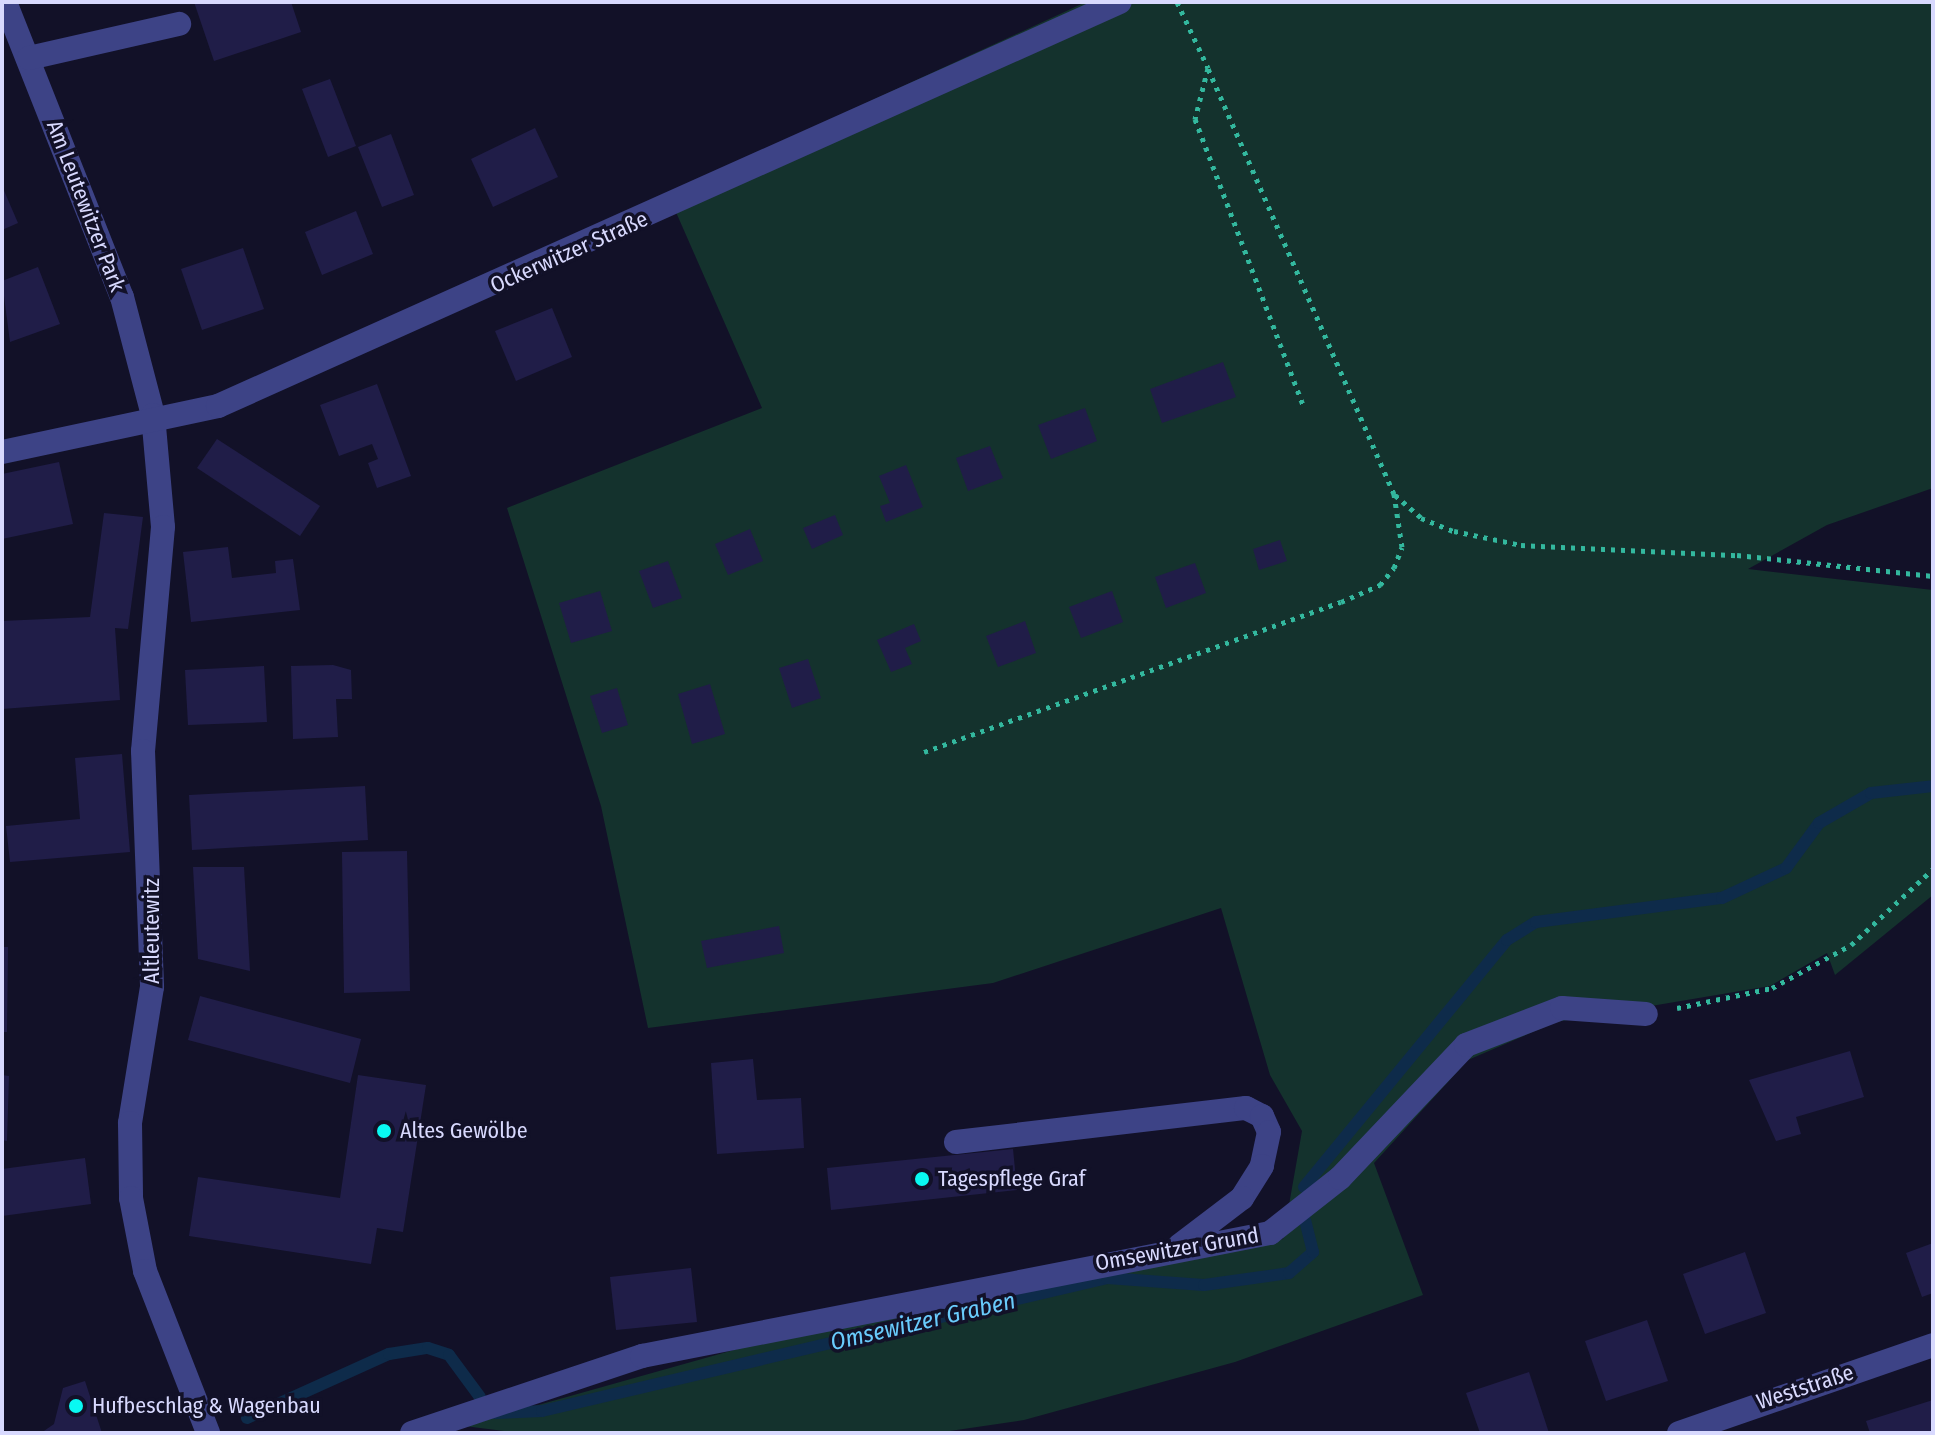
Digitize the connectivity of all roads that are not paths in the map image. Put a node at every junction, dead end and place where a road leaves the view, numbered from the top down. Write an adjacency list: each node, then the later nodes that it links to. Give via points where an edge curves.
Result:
1 (5, 2): 4 (street, Am Leutewitzer Park)
2 (1120, 2): 5 (street, Ockerwitzer Straße, via 218,406)
3 (179, 24): 4 (street)
4 (29, 58): 5 (street, Am Leutewitzer Park, via 122,297)
5 (153, 415): 6 (street, Ockerwitzer Straße); 11 (street, Altleutewitz, via 163,527 143,751 152,987 130,1123 131,1198 145,1271)
6 (2, 452)
7 (1646, 1014): 9 (street, Omsewitzer Grund, via 1562,1008 1466,1045 1340,1178 1270,1233)
8 (956, 1142): 9 (street, via 1246,1108 1262,1116 1269,1132 1262,1166 1242,1198)
9 (1174, 1250): 12 (street, Omsewitzer Grund, via 642,1356)
10 (1933, 1345): 13 (street, Weststraße)
11 (208, 1433)
12 (412, 1433)
13 (1679, 1433)

